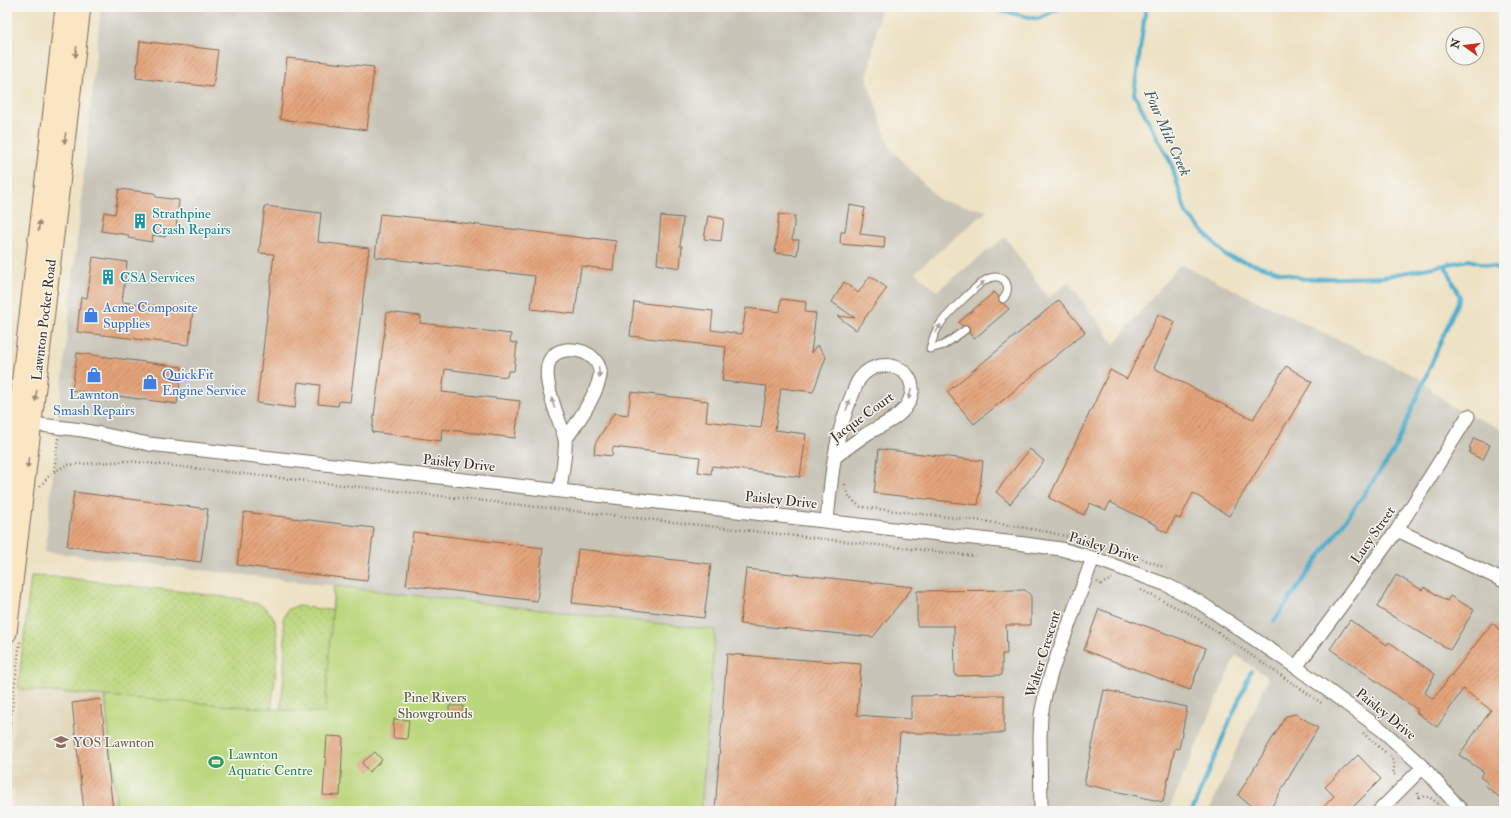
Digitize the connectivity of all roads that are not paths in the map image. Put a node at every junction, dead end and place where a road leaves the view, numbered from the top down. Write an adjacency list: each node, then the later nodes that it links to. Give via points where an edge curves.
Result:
1 (65, 7): 6 (main road, Lawnton Pocket Road, one-way to 1)
2 (81, 7): 6 (main road, Lawnton Pocket Road, one-way to 6)
3 (1003, 299): 4 (lane, one-way to 3, via 944,345 930,349 939,325 986,279 996,277 1005,281 1008,290)
4 (965, 330)
5 (1468, 416): 12 (street, Lucy Street)
6 (24, 423): 9 (street, Paisley Drive, via 82,430 148,444); 10 (main road, Lawnton Pocket Road); 15 (main road, Lawnton Pocket Road, one-way to 15)
7 (565, 440): 7 (street, one-way to 7, via 548,386 547,367 555,354 562,351 580,351 596,360 600,375 576,426); 9 (street)
8 (835, 457): 8 (street, Jacque Court, one-way to 8, via 849,401 860,377 870,368 880,365 892,365 901,370 909,377 912,385 907,406); 11 (street, Jacque Court)
9 (560, 490): 11 (street, Paisley Drive)
10 (7, 506)
11 (827, 521): 13 (street, Paisley Drive, via 1025,544 1060,549)
12 (1397, 530): 14 (street); 16 (street, Lucy Street)
13 (1093, 558): 16 (street, Paisley Drive, via 1167,586 1199,602); 18 (street, Walter Crescent, via 1052,670 1042,714)
14 (1504, 581)
15 (14, 634)
16 (1296, 667): 17 (street, Paisley Drive, via 1343,700)
17 (1423, 767): 19 (street); 20 (street, Paisley Drive)
18 (1041, 811)
19 (1379, 811)
20 (1462, 811)

